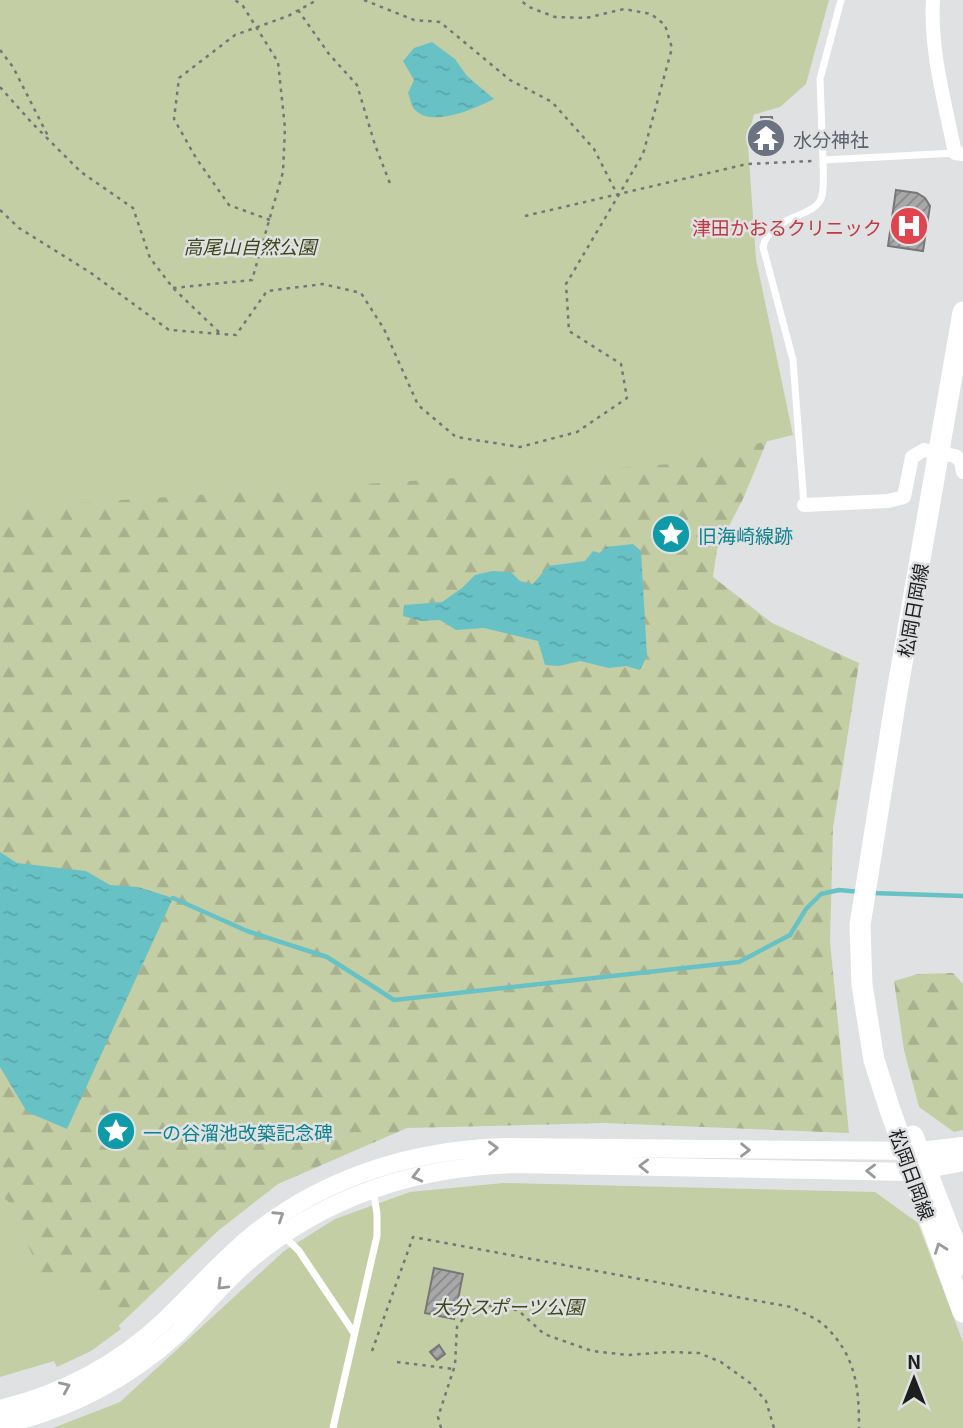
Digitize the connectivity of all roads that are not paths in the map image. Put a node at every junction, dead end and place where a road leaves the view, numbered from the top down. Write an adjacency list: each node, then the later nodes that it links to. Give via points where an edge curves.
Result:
1 (841, 0): 4 (lane, via 820,79)
2 (933, 0): 3 (street, via 934,43)
3 (959, 154): 4 (lane)
4 (823, 160): 9 (lane, via 818,204 781,223 765,237 763,247 793,360)
5 (963, 312): 6 (main road, 松岡日岡線)
6 (958, 374): 7 (main road, 松岡日岡線)
7 (940, 453): 8 (street, via 956,456); 9 (street, via 924,450 912,457 904,497); 11 (main road, 松岡日岡線, via 864,910 871,926 874,1025)
8 (963, 472)
9 (804, 505)
10 (963, 1146): 11 (street)
11 (916, 1161): 12 (street); 13 (street, one-way to 13, via 489,1165 433,1172); 15 (main road, 松岡日岡線); 16 (main road, 松岡日岡線, one-way to 11); 18 (street, one-way to 11, via 62,1388 113,1361 155,1329 262,1228 323,1190 382,1166 439,1153 503,1147)
12 (963, 1162)
13 (373, 1189): 14 (street); 17 (lane, via 377,1236)
14 (282, 1234): 17 (lane, via 299,1251); 19 (street, one-way to 19, via 235,1272 171,1339 129,1370 72,1403)
15 (963, 1265)
16 (963, 1312)
17 (354, 1333): 20 (lane)
18 (0, 1409)
19 (0, 1425)
20 (333, 1428)

